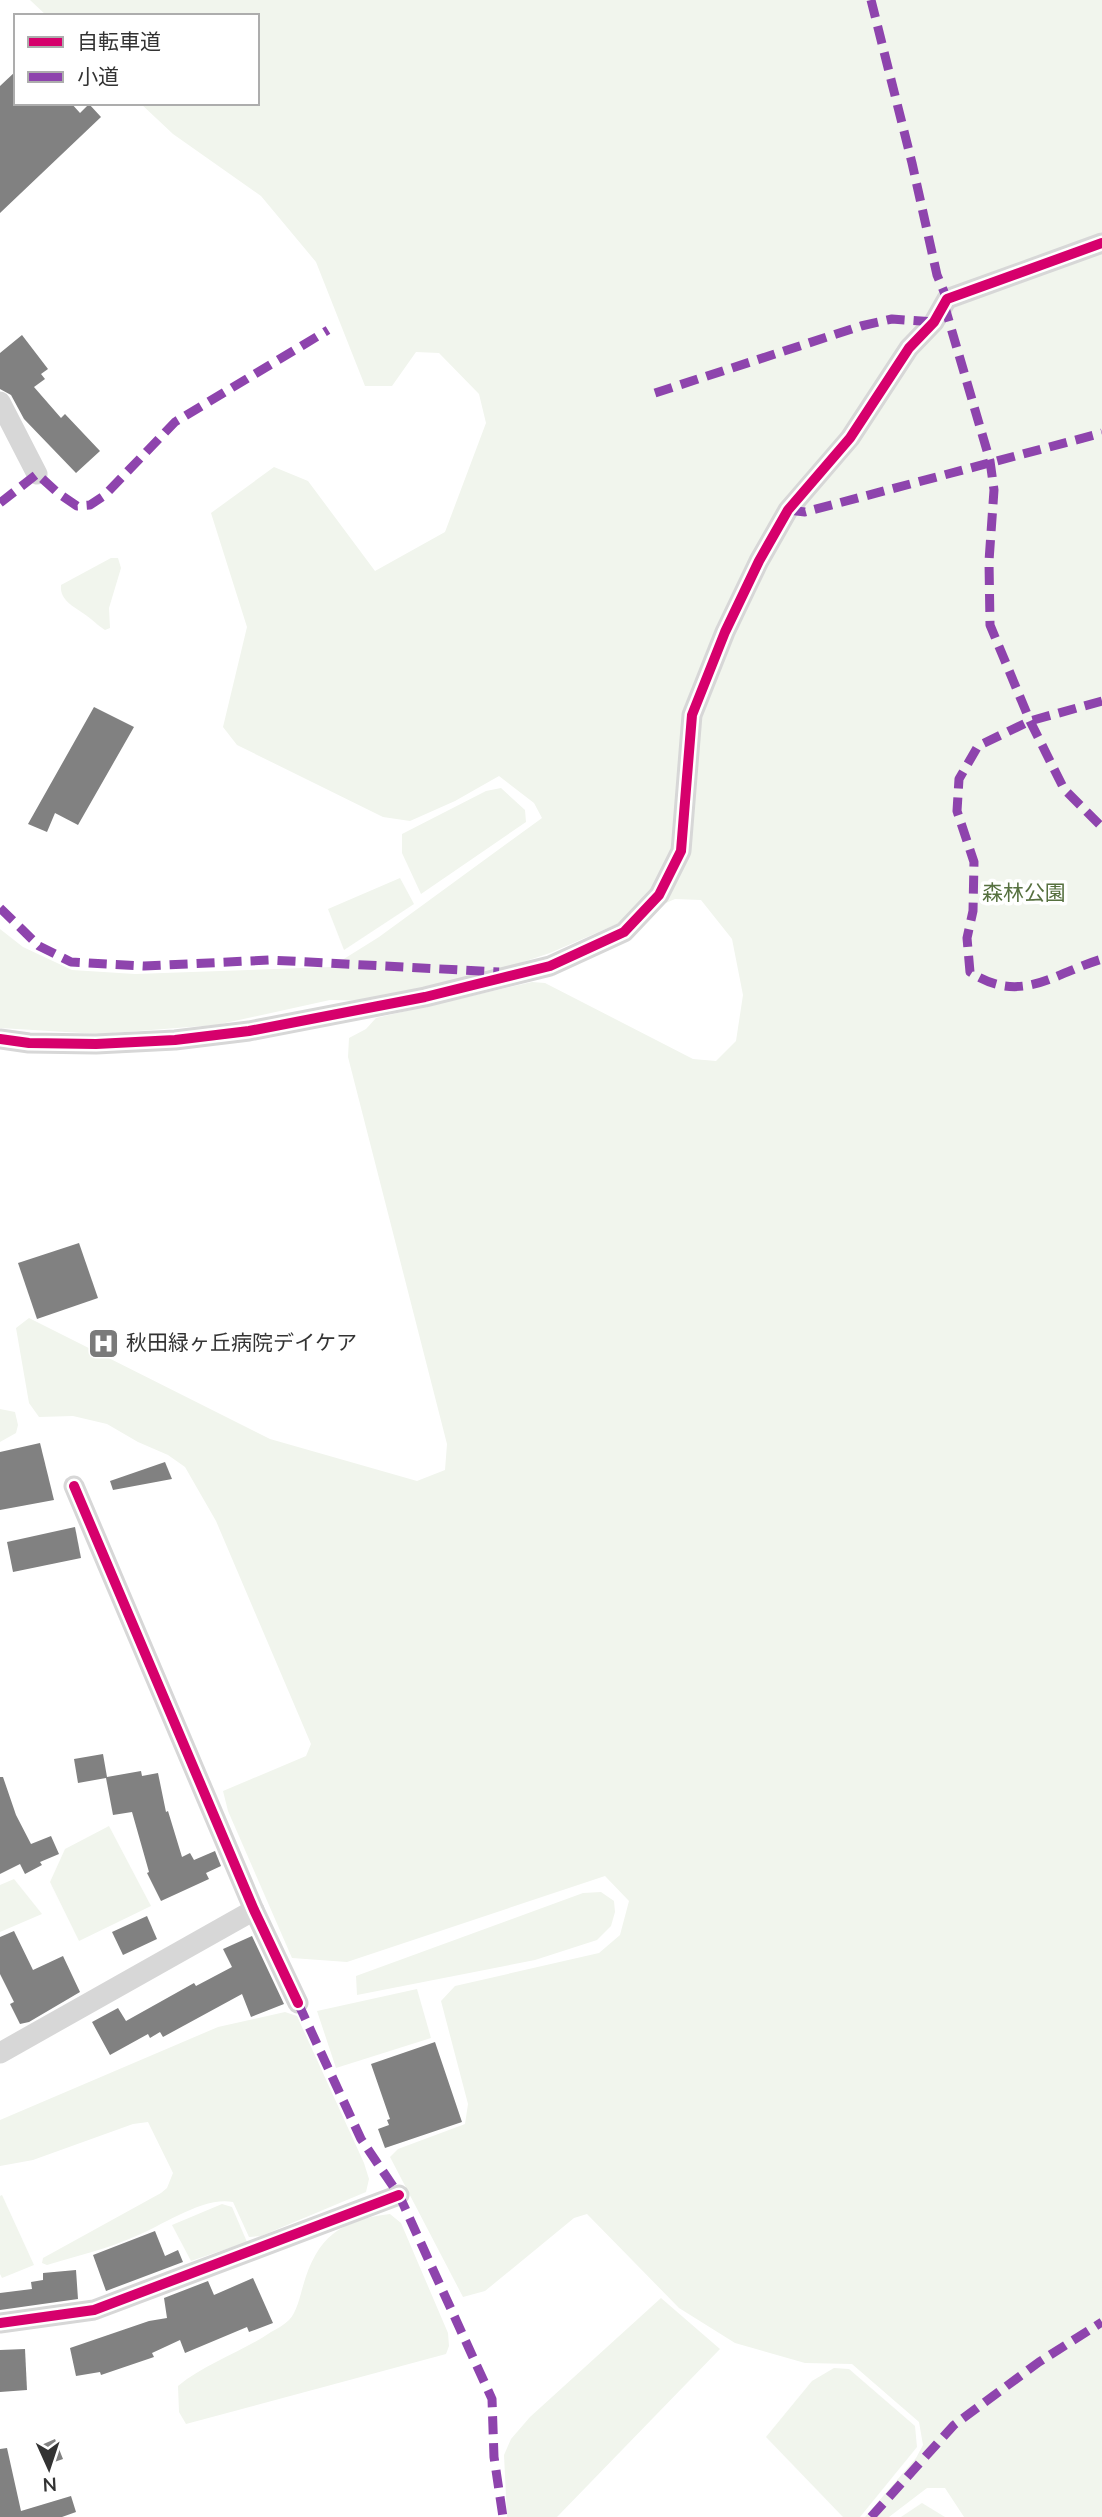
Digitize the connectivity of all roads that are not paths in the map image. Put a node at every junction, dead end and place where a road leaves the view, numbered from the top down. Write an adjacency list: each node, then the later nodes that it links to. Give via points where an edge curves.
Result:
1 (1102, 243): 4 (street, via 947,299 850,438 788,510 725,632 692,715 681,851 659,895 624,932 540,968 425,997 249,1031 96,1044)
2 (0, 402): 3 (street)
3 (37, 474)
4 (0, 1039)
5 (74, 1486): 6 (street)
6 (254, 1910): 7 (street); 8 (street)
7 (298, 2003)
8 (0, 2053)
9 (399, 2195): 10 (street, via 94,2310)
10 (0, 2323)

